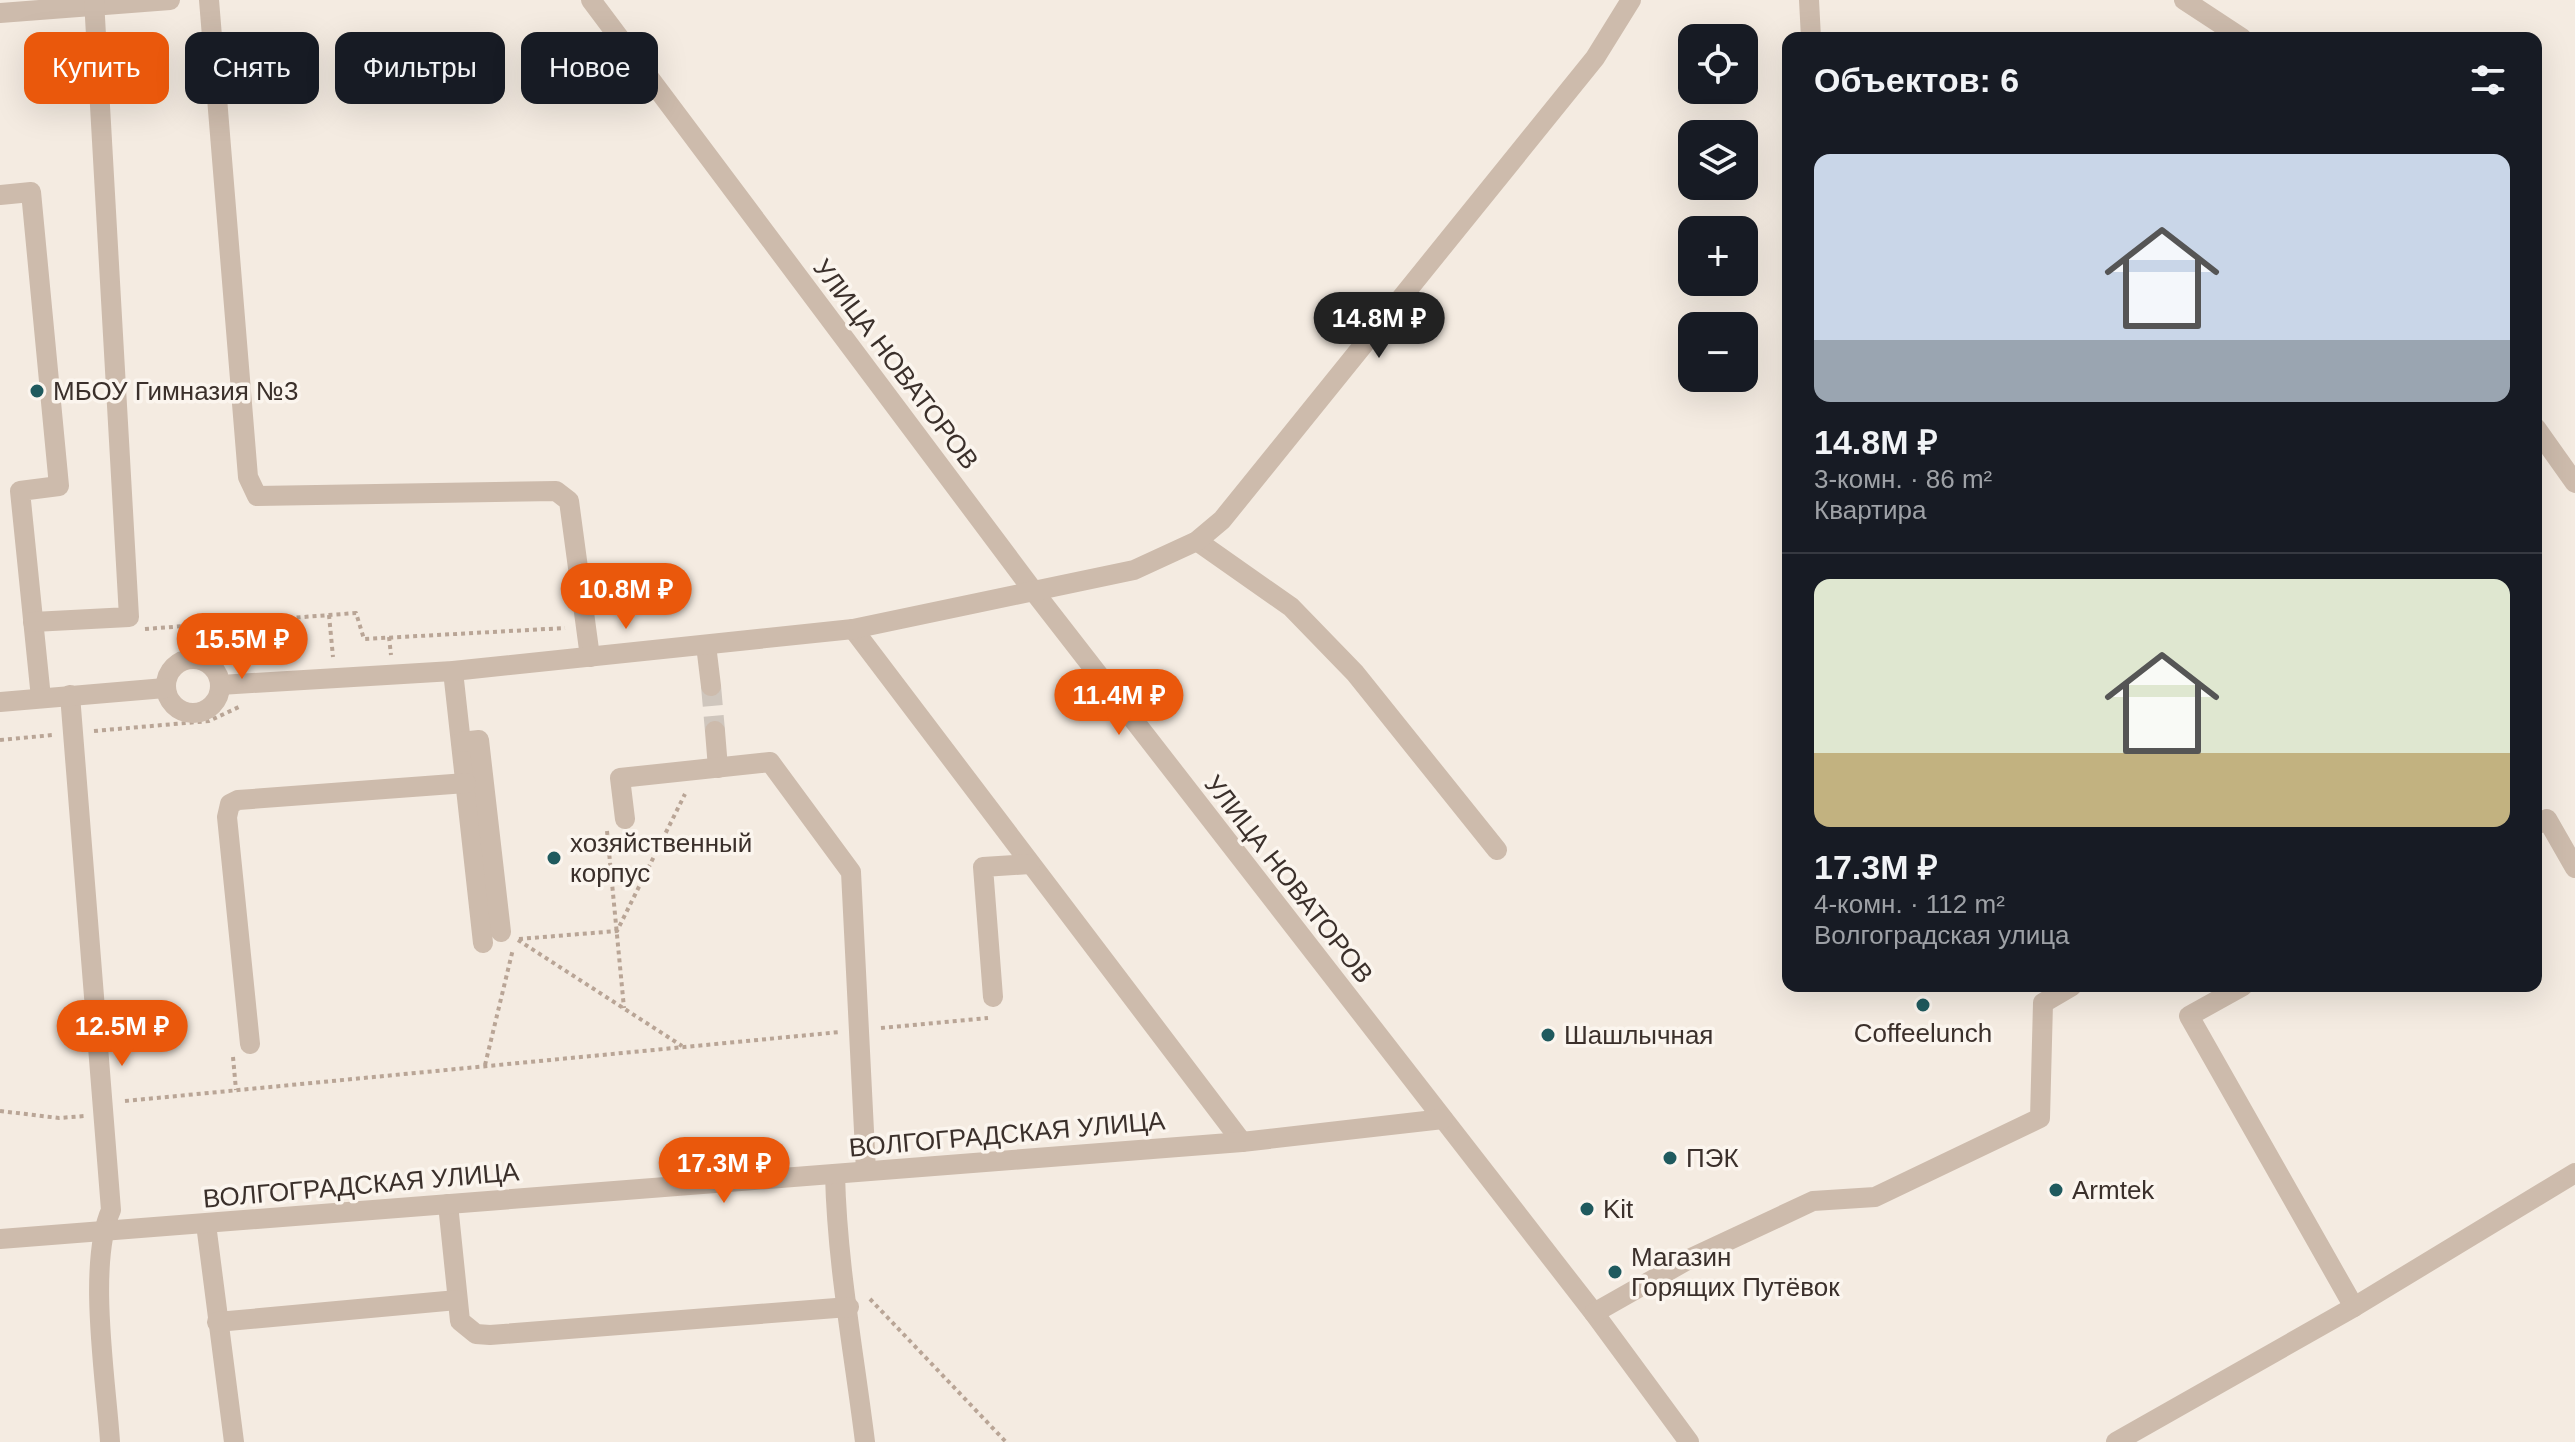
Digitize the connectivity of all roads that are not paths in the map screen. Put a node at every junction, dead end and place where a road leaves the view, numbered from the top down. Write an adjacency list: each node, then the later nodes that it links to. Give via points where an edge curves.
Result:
1 (170, 0): 7 (street)
2 (209, 0): 19 (street, via 248,477 257,496 556,491 569,501)
3 (591, 0): 15 (street, УЛИЦА НОВАТОРОВ)
4 (1631, 0): 14 (street, via 1595,58 1222,520)
5 (1809, 0): 9 (street)
6 (2184, 0): 10 (street)
7 (94, 3): 8 (street); 16 (street, via 129,617)
8 (0, 13)
9 (1811, 32)
10 (2233, 32)
11 (0, 195): 16 (street, via 31,192 59,486 20,491)
12 (2542, 436): 13 (street)
13 (2575, 483)
14 (1197, 541): 15 (street, via 1134,570); 33 (street, via 1291,607 1355,673)
15 (1035, 593): 17 (street); 42 (street, УЛИЦА НОВАТОРОВ)
16 (33, 622): 25 (street)
17 (853, 629): 18 (street); 34 (street)
18 (706, 645): 19 (street); 22 (street)
19 (590, 657): 20 (street)
20 (453, 671): 21 (street); 28 (street)
21 (220, 685): 23 (street, via 213,705 194,714 174,706); 23 (street, via 206,661 186,658 170,669)
22 (711, 686)
23 (165, 688): 24 (street)
24 (70, 695): 25 (street); 49 (street, via 111,1210)
25 (41, 698): 26 (street)
26 (0, 702)
27 (715, 731): 29 (street)
28 (461, 742): 30 (street); 36 (street, via 479,740)
29 (718, 768): 31 (street, via 620,778); 44 (street, via 770,762 851,872)
30 (466, 783): 37 (street); 41 (street, via 230,804 227,817)
31 (625, 819)
32 (2542, 822): 35 (street, via 2547,819)
33 (1497, 850)
34 (1030, 864): 40 (street, via 983,867); 43 (street)
35 (2575, 868)
36 (508, 935)
37 (483, 943)
38 (2062, 992): 54 (street, via 2043,1003 2040,1118 1875,1197 1813,1201 1691,1258)
39 (2232, 992): 53 (street, via 2189,1016)
40 (993, 997)
41 (250, 1044)
42 (1443, 1119): 43 (street, ВОЛГОГРАДСКАЯ УЛИЦА); 54 (street, УЛИЦА НОВАТОРОВ)
43 (1242, 1142): 44 (street, ВОЛГОГРАДСКАЯ УЛИЦА)
44 (866, 1171): 46 (street, ВОЛГОГРАДСКАЯ УЛИЦА)
45 (2575, 1173): 53 (street)
46 (835, 1174): 47 (street, ВОЛГОГРАДСКАЯ УЛИЦА); 52 (street, via 837,1244)
47 (448, 1204): 48 (street, ВОЛГОГРАДСКАЯ УЛИЦА); 51 (street)
48 (206, 1224): 49 (street, ВОЛГОГРАДСКАЯ УЛИЦА); 55 (street)
49 (102, 1231): 50 (street, ВОЛГОГРАДСКАЯ УЛИЦА); 56 (street, via 99,1263)
50 (0, 1239)
51 (457, 1300): 52 (street, via 465,1328 490,1335); 55 (street)
52 (849, 1307): 58 (street)
53 (2354, 1307): 60 (street)
54 (1594, 1313): 59 (street, УЛИЦА НОВАТОРОВ)
55 (217, 1322): 57 (street)
56 (110, 1442)
57 (234, 1442)
58 (865, 1442)
59 (1689, 1442)
60 (2116, 1442)

